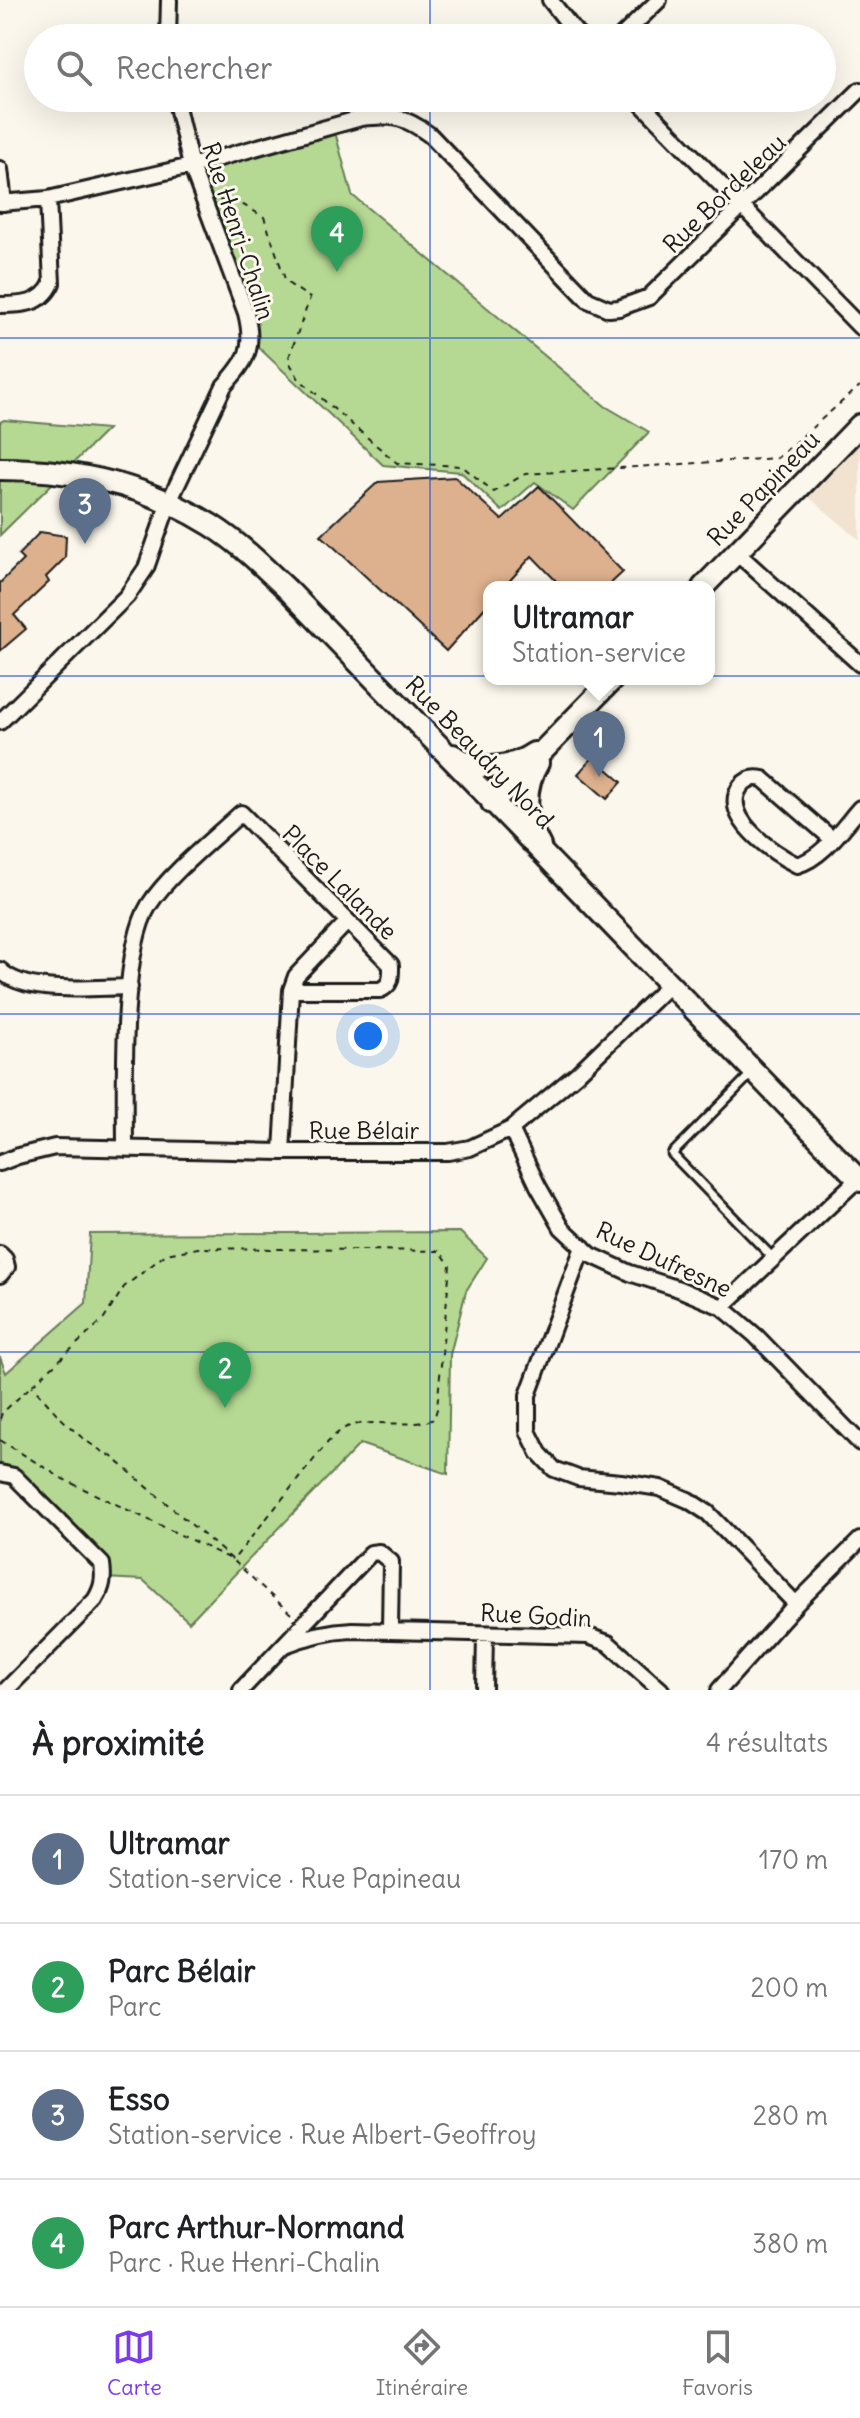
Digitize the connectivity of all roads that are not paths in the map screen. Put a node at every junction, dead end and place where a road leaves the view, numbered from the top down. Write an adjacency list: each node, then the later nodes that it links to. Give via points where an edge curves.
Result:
1 (169, 0): 4 (street)
2 (550, 0): 5 (street)
3 (659, 0): 6 (street)
4 (168, 24)
5 (569, 24)
6 (634, 24)
7 (860, 90): 14 (street, Rue Bordeleau)
8 (178, 112): 10 (street, Rue Henri-Chalin)
9 (650, 112): 14 (street)
10 (191, 166): 12 (street); 14 (street, Rue Bordeleau, via 361,118 396,116 430,135 588,300 609,309 649,297); 19 (street, Rue Henri-Chalin, via 251,333 248,353 224,386)
11 (0, 169): 13 (street)
12 (48, 199): 13 (street); 15 (street, via 48,292 32,302)
13 (2, 203)
14 (742, 206): 16 (street)
15 (0, 305)
16 (860, 327)
17 (860, 425): 20 (main road, Rue Papineau)
18 (0, 469): 19 (main road, Rue Beaudry Nord, via 88,476)
19 (169, 502): 24 (street, Rue Henri-Chalin, via 146,568 127,596); 25 (main road, Rue Beaudry Nord, via 253,557)
20 (736, 552): 21 (main road, Rue Papineau); 22 (street)
21 (709, 581)
22 (860, 664)
23 (607, 685): 26 (main road)
24 (0, 722)
25 (424, 731): 26 (main road, via 474,766 521,762); 27 (main road, Rue Beaudry Nord)
26 (554, 739): 27 (main road); 30 (main road, via 535,768 527,806 532,832)
27 (492, 803): 30 (main road, Rue Beaudry Nord)
28 (860, 808): 29 (street)
29 (832, 839): 29 (street, via 763,779 745,780 736,793 743,823 797,865)
30 (548, 860): 33 (main road, Rue Beaudry Nord)
31 (348, 921): 34 (street, Place Lalande, via 241,813 151,902 141,921); 35 (street, via 296,976); 35 (street, Place Lalande, via 391,965 386,988)
32 (0, 970): 34 (street, via 12,980 41,987)
33 (669, 985): 36 (main road, Rue Beaudry Nord); 37 (street, Rue Bélair)
34 (130, 987): 38 (street)
35 (291, 990): 39 (street)
36 (753, 1071): 41 (main road, Rue Beaudry Nord); 44 (lane, via 672,1154)
37 (511, 1129): 39 (street, Rue Bélair, via 448,1152); 42 (street, Rue Dufresne, via 562,1228)
38 (125, 1149): 39 (street, Rue Bélair); 40 (street, Rue Bélair, via 55,1147)
39 (282, 1152)
40 (0, 1163)
41 (859, 1180): 44 (street)
42 (583, 1247): 46 (street, Rue Dufresne, via 630,1273); 50 (street, via 528,1395 528,1431 539,1453 554,1469 578,1478 660,1488 688,1500 708,1513)
43 (0, 1254): 45 (street, via 7,1267)
44 (774, 1259): 46 (street)
45 (0, 1275)
46 (722, 1307): 47 (street, Rue Dufresne)
47 (860, 1443)
48 (0, 1473): 54 (street, via 14,1476 102,1564 104,1578 95,1600)
49 (860, 1540): 50 (street)
50 (796, 1604): 58 (street)
51 (390, 1630): 52 (street, Rue Godin); 53 (street, Rue Godin, via 330,1631); 53 (street, Rue Godin, via 391,1562 379,1552 371,1553)
52 (485, 1634): 56 (street); 57 (street, Rue Godin, via 602,1639)
53 (285, 1645): 55 (street, Rue Godin)
54 (6, 1690)
55 (241, 1690)
56 (484, 1690)
57 (661, 1690)
58 (719, 1690)

